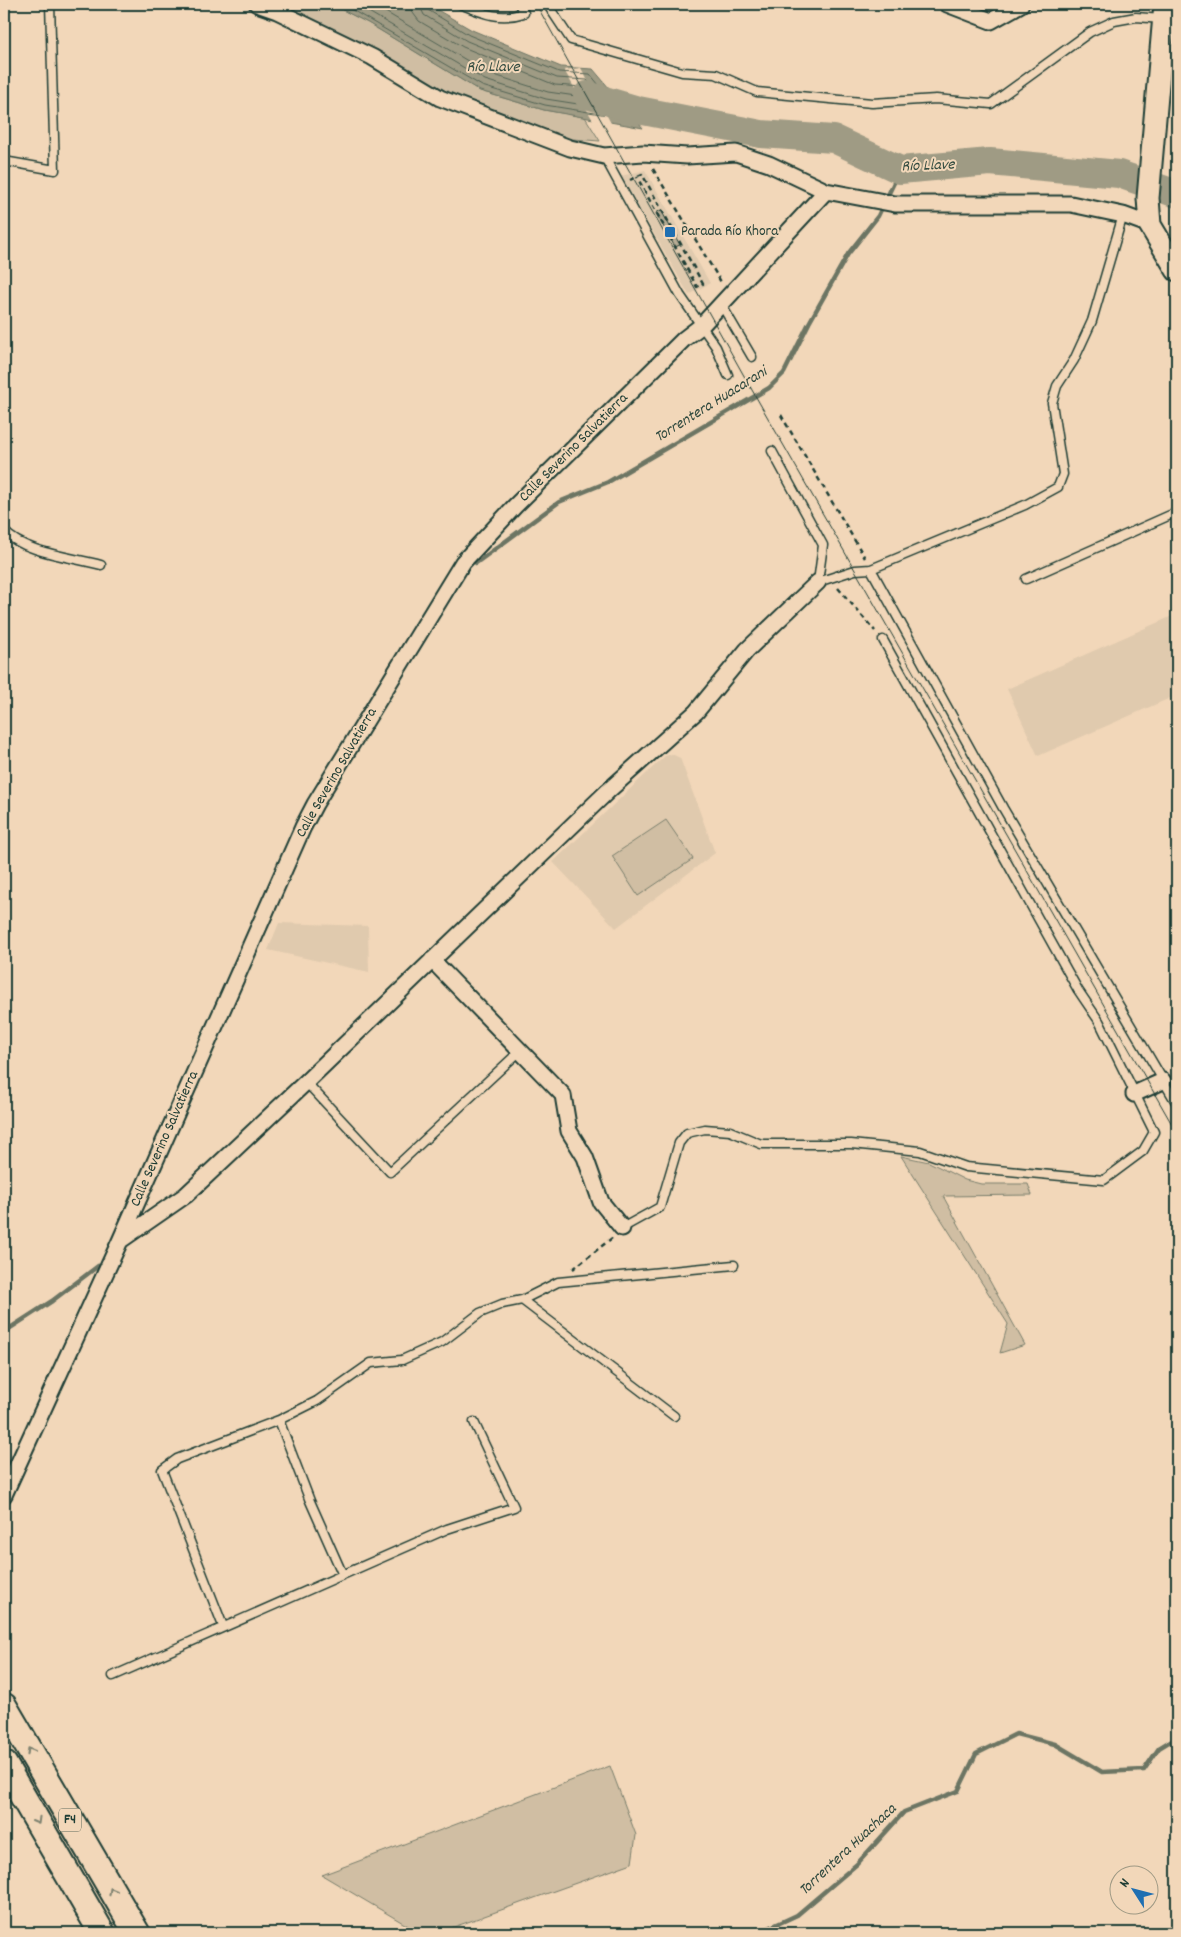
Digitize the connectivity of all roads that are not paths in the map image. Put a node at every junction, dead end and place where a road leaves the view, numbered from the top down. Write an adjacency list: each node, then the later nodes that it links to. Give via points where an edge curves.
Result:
1 (50, 4): 10 (lane, via 55,170)
2 (257, 4): 9 (street, via 372,57 440,98 570,148)
3 (460, 4): 4 (lane, via 488,16 511,17 524,13)
4 (520, 4)
5 (547, 4): 8 (lane, via 571,40 682,72 716,74 757,92 872,103 936,99 991,104 1090,32 1114,20)
6 (947, 4): 7 (street, via 991,21)
7 (1021, 4)
8 (1163, 11): 13 (main road, via 1148,198)
9 (604, 156): 11 (street, via 736,153 769,164); 16 (lane, via 680,296)
10 (4, 160)
11 (826, 191): 12 (street, via 895,204 1071,204); 15 (street, Calle Severino Salvatierra)
12 (1123, 215): 13 (street); 23 (lane, via 1092,321 1074,360 1057,386 1052,402 1063,474 1058,487 1025,505)
13 (1150, 225): 14 (main road)
14 (1177, 270)
15 (725, 300): 16 (street, Calle Severino Salvatierra); 17 (lane)
16 (701, 326): 18 (lane, via 716,347); 34 (street, Calle Severino Salvatierra, via 515,506 463,562 315,804)
17 (752, 357)
18 (728, 375)
19 (772, 451): 25 (lane, via 823,545)
20 (1177, 512): 24 (lane)
21 (4, 531): 22 (lane, via 13,541 27,546)
22 (101, 565)
23 (871, 568): 25 (lane); 29 (lane, via 1003,808)
24 (1026, 579)
25 (818, 582): 27 (street, via 748,650 696,712 608,791)
26 (883, 640): 31 (lane, via 1078,990 1099,1021)
27 (432, 960): 28 (street); 30 (street)
28 (520, 1052): 30 (lane, via 390,1172); 33 (street, via 563,1095 569,1131 585,1157 601,1202)
29 (1163, 1080): 31 (street); 32 (lane)
30 (306, 1082): 34 (street, via 186,1195)
31 (1134, 1094): 33 (lane, via 1154,1132 1143,1151 1104,1180 966,1167 920,1152 852,1144 761,1144 730,1131 705,1129 687,1133 679,1143 660,1207)
32 (1177, 1104)
33 (622, 1228)
34 (120, 1241): 40 (street, Calle Severino Salvatierra)
35 (734, 1265): 36 (lane, via 558,1282)
36 (522, 1300): 37 (lane); 38 (lane, via 480,1313 442,1342 402,1360 371,1363 318,1400)
37 (674, 1416)
38 (279, 1420): 41 (lane, via 310,1502); 42 (lane, via 177,1459 162,1470)
39 (474, 1422): 41 (lane, via 514,1507 447,1528)
40 (4, 1495)
41 (342, 1573): 42 (lane)
42 (223, 1626): 43 (lane)
43 (113, 1676)
44 (4, 1706): 47 (highway, F4, one-way to 44)
45 (4, 1764): 46 (highway, F4, one-way to 46)
46 (102, 1933)
47 (137, 1933)

